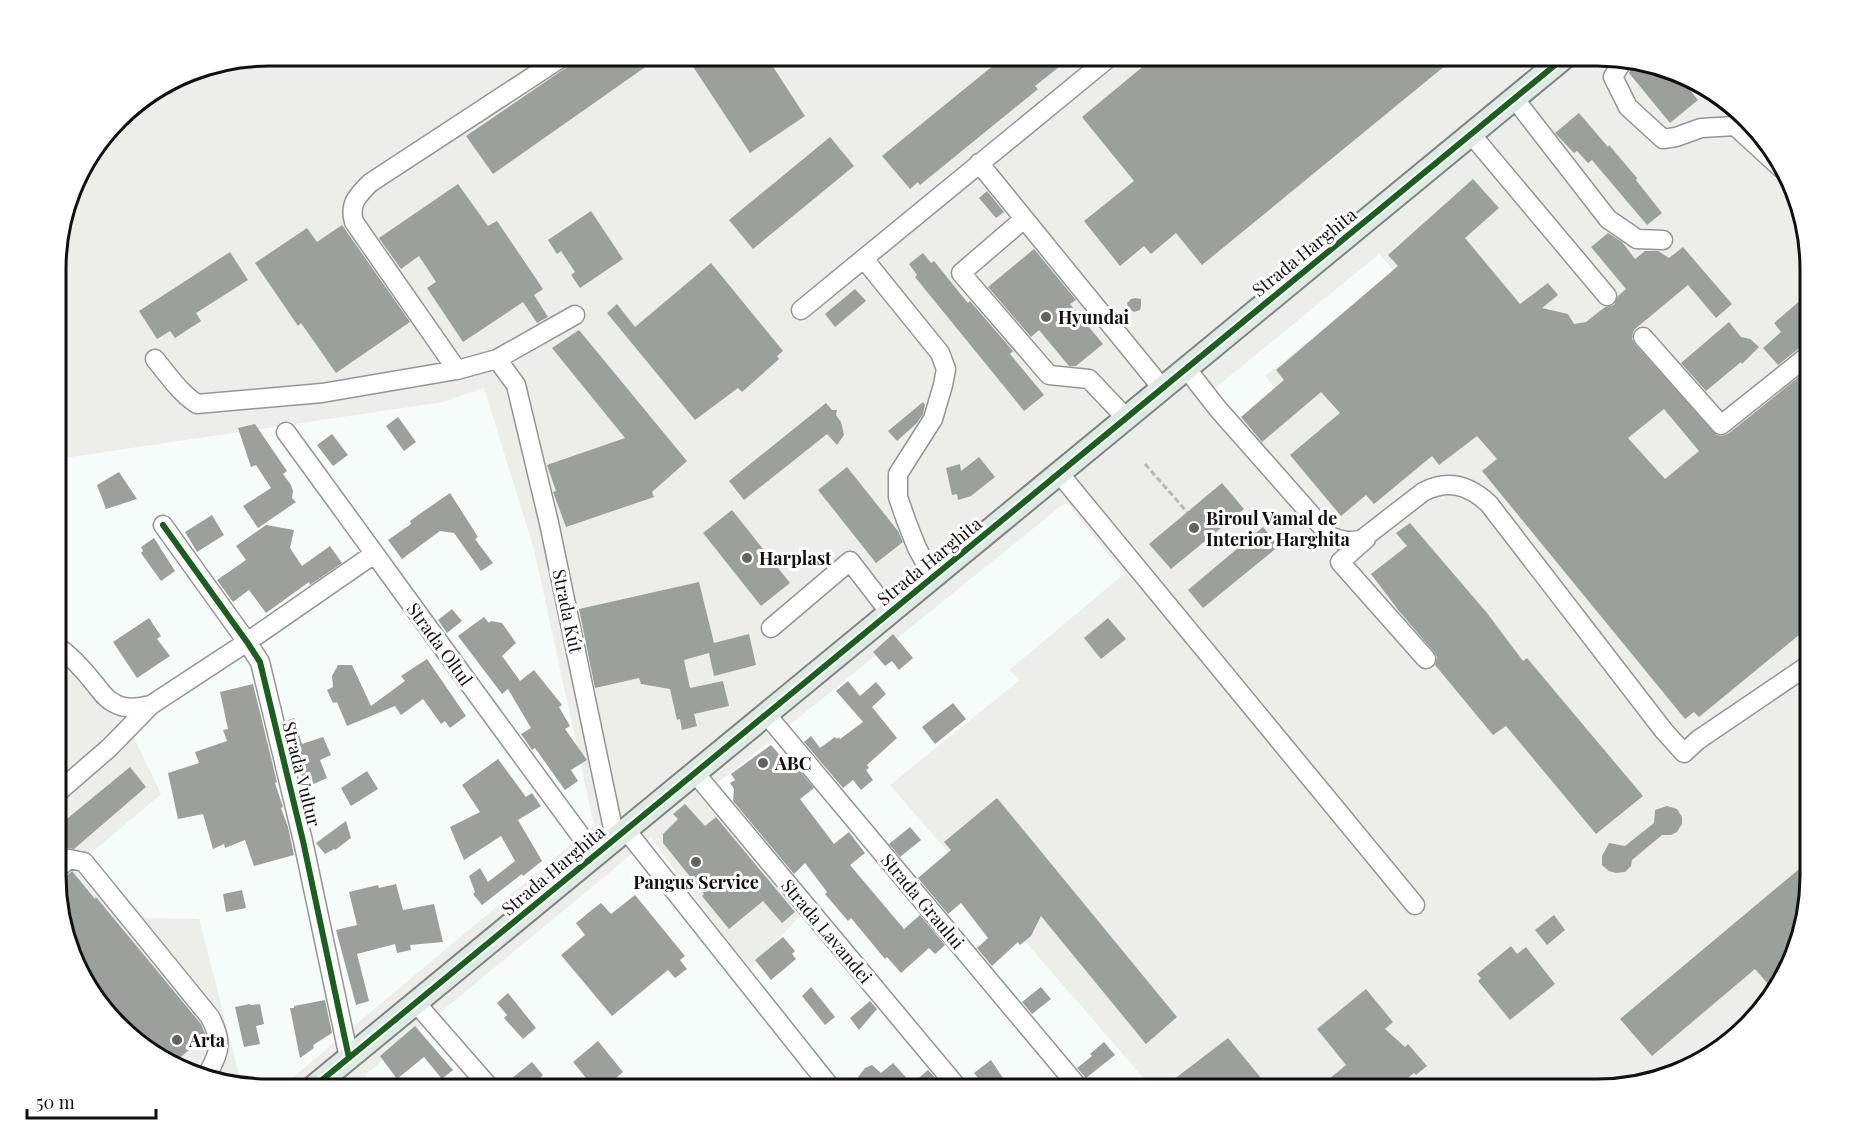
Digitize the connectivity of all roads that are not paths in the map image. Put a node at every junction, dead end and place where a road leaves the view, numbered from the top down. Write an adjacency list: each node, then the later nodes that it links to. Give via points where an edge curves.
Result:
1 (549, 66): 21 (street, via 370,183 357,196 351,211 354,222)
2 (1099, 66): 8 (street)
3 (1554, 66): 5 (main road, Strada Harghita)
4 (1619, 68): 7 (street, via 1613,77 1628,107 1663,139 1701,128 1735,126)
5 (1514, 98): 6 (main road, Strada Harghita); 10 (street, via 1608,219 1636,239)
6 (1470, 134): 12 (street); 20 (main road, Strada Harghita)
7 (1762, 150)
8 (979, 163): 9 (street); 11 (street)
9 (1024, 219): 23 (street); 24 (street, via 961,273 1049,375 1089,379)
10 (1663, 240)
11 (864, 259): 13 (street); 32 (street, via 940,353 946,369 933,419 898,474 898,498)
12 (1607, 296)
13 (801, 310)
14 (575, 315): 16 (street)
15 (1643, 337): 19 (street, via 1721,425)
16 (518, 349): 18 (street); 22 (street, Strada Kút)
17 (155, 359): 21 (street, via 197,404 322,393)
18 (497, 359): 21 (street); 22 (street, Strada Kút)
19 (1800, 362)
20 (1186, 368): 23 (main road, Strada Harghita); 29 (street)
21 (457, 370)
22 (516, 385): 43 (street, Strada Kút)
23 (1162, 388): 24 (main road, Strada Harghita)
24 (1126, 418): 26 (main road, Strada Harghita)
25 (286, 432): 30 (street, Strada Oltul)
26 (1059, 473): 32 (main road, Strada Harghita); 46 (street)
27 (163, 525): 35 (street, Strada Vultur)
28 (1371, 534): 29 (street, via 1350,542); 31 (street); 38 (street, via 1434,486 1446,484 1479,494 1684,753)
29 (1330, 536): 31 (street)
30 (374, 554): 35 (street); 44 (street, Strada Oltul)
31 (1340, 562): 37 (street)
32 (933, 577): 33 (main road, Strada Harghita)
33 (890, 613): 34 (street, via 850,561); 40 (main road, Strada Harghita)
34 (771, 627)
35 (247, 642): 39 (street); 48 (street, Strada Vultur, via 260,662)
36 (66, 654): 39 (street, via 114,704 126,708)
37 (1426, 659)
38 (1800, 671)
39 (151, 705): 42 (street)
40 (766, 714): 41 (main road, Strada Harghita); 54 (street, Strada Graului)
41 (695, 773): 43 (main road, Strada Harghita); 53 (street, Strada Lavandei)
42 (66, 785)
43 (621, 834): 44 (main road, Strada Harghita); 52 (street, via 656,870)
44 (595, 855): 47 (main road, Strada Harghita)
45 (66, 862): 49 (street, via 84,862 210,1017 218,1034 217,1058)
46 (1415, 905)
47 (416, 1003): 48 (main road, Strada Harghita); 51 (street)
48 (349, 1058): 50 (main road, Strada Harghita)
49 (210, 1070)
50 (323, 1079)
51 (482, 1079)
52 (822, 1079)
53 (951, 1079)
54 (1072, 1079)

